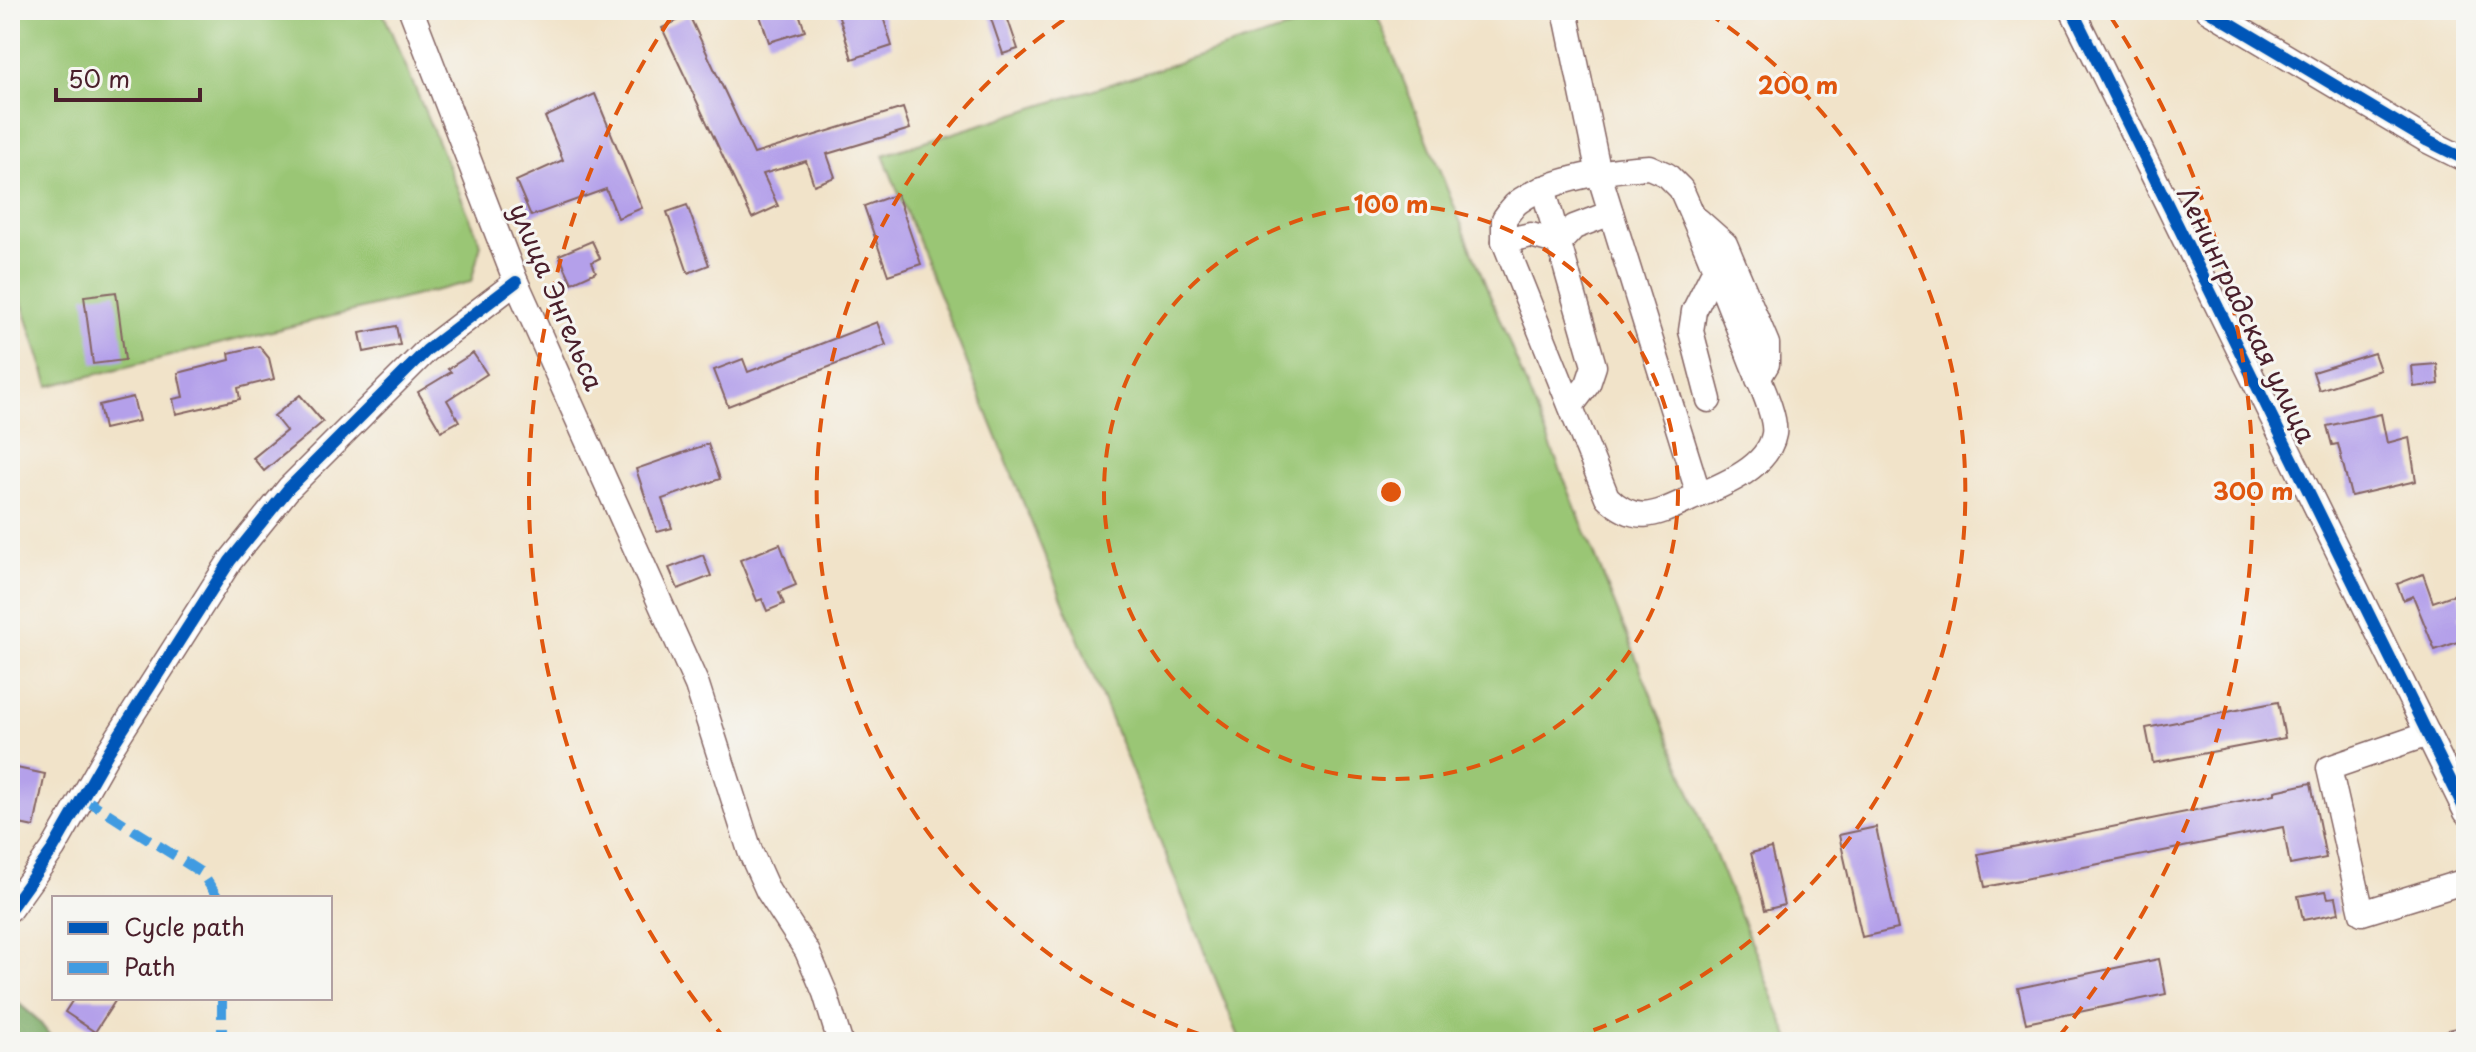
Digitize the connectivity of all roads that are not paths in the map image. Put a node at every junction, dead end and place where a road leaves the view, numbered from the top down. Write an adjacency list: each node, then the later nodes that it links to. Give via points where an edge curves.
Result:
1 (411, 10): 13 (street, улица Энгельса)
2 (1565, 10): 6 (street)
3 (2072, 10): 18 (street, Ленинградская улица)
4 (2208, 10): 5 (street)
5 (2466, 160)
6 (1599, 174): 7 (street); 8 (street); 9 (street, via 1649,167 1667,175 1681,189)
7 (1543, 188): 10 (street, via 1517,202 1504,219); 11 (street)
8 (1611, 213): 11 (street, via 1574,227); 17 (street)
9 (1693, 216): 12 (street); 14 (street, via 1725,244 1767,344 1767,364)
10 (1504, 241): 11 (street, via 1531,235); 16 (street)
11 (1559, 243): 16 (street, via 1594,366)
12 (1715, 269): 14 (street); 15 (street, via 1694,311 1691,331)
13 (516, 282): 21 (street, via 427,350 289,488 230,561 53,849); 23 (street, улица Энгельса, via 697,685 750,851 768,891 807,951)
14 (1758, 379): 17 (street, via 1774,433 1765,452 1751,468)
15 (1709, 400)
16 (1571, 406): 17 (street, via 1607,497 1622,512 1647,515)
17 (1699, 495)
18 (2428, 734): 19 (street, Ленинградская улица); 20 (street, via 2329,768 2362,913)
19 (2466, 812)
20 (2466, 881)
21 (10, 909)
22 (2466, 1039): 24 (street)
23 (840, 1042)
24 (2452, 1042)

